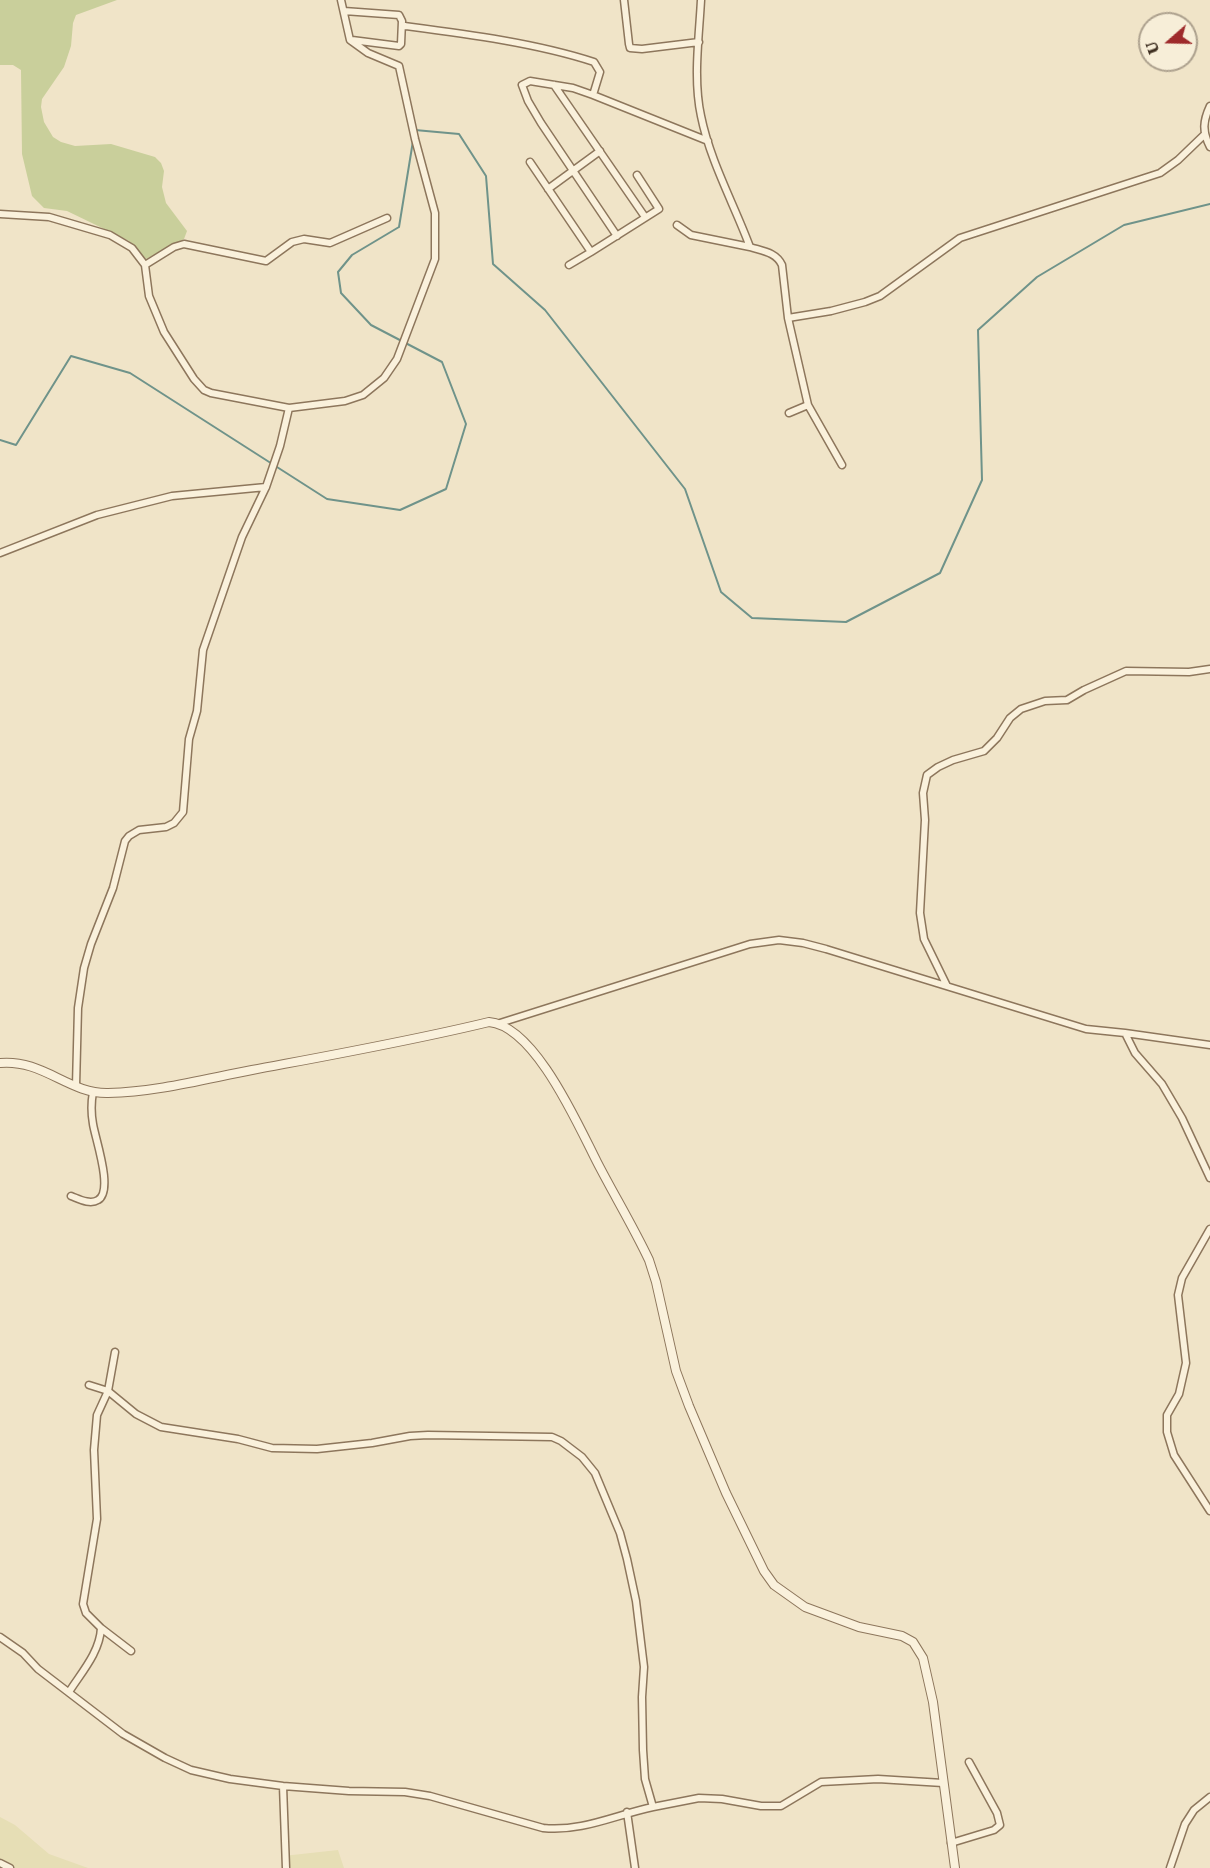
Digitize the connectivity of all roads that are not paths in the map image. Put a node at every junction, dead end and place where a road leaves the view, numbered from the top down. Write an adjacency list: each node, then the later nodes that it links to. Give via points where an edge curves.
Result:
1 (341, 0): 4 (street)
2 (624, 0): 7 (street, via 630,48)
3 (701, 0): 7 (street)
4 (344, 11): 6 (street); 6 (street, via 399,15 402,21 401,44 397,46)
5 (405, 26): 9 (street, via 496,40 594,62 600,72)
6 (350, 40): 30 (street, via 399,66 435,213 435,259 397,359 384,378 363,395 345,401)
7 (699, 42): 12 (street, via 701,116)
8 (554, 85): 9 (street); 14 (street); 16 (street, via 530,81 522,86 541,123)
9 (593, 95): 12 (street)
10 (1210, 106): 11 (street, via 1203,122)
11 (1204, 135): 13 (street); 28 (street, via 1160,172 960,238 880,296 831,311)
12 (708, 141): 24 (street)
13 (1210, 147)
14 (600, 151): 16 (street); 21 (street)
15 (530, 162): 18 (street)
16 (574, 171): 18 (street); 23 (street)
17 (637, 175): 21 (street, via 659,209)
18 (548, 189): 25 (street)
19 (0, 214): 26 (street, via 48,217 110,235 132,248)
20 (387, 218): 26 (street, via 330,243 304,239 292,242 266,261 184,244)
21 (645, 218): 23 (street)
22 (677, 225): 24 (street, via 691,235)
23 (617, 236): 25 (street)
24 (750, 247): 28 (street, via 779,259)
25 (591, 252): 27 (street)
26 (145, 265): 30 (street, via 148,296 157,319 204,390)
27 (569, 266)
28 (788, 318): 29 (street)
29 (808, 405): 31 (street); 32 (street)
30 (289, 408): 33 (street)
31 (789, 413)
32 (842, 465)
33 (266, 487): 34 (street, via 172,496 97,515); 41 (street, via 243,537 203,650 183,812 166,827 139,830 125,841 113,888 91,944 78,1008)
34 (0, 553)
35 (1210, 669): 36 (street, via 1126,671 1067,700 1045,701 1021,710 984,751 953,760 927,776 923,793 926,819 920,913 924,939)
36 (947, 986): 37 (street, via 826,949 779,940 750,944); 38 (street, via 1086,1029)
37 (500, 1023): 42 (street, via 489,1022 420,1039 151,1089); 55 (street, via 523,1040 547,1071 634,1228 656,1282 676,1371 689,1406 764,1571 774,1585 805,1606 912,1642 927,1667)
38 (1125, 1034): 39 (street); 43 (street, via 1135,1053 1162,1084)
39 (1210, 1045)
40 (0, 1063): 41 (street, via 29,1065)
41 (76, 1086): 42 (street)
42 (93, 1092): 44 (street, via 91,1106 102,1160 103,1191 96,1201)
43 (1210, 1178)
44 (71, 1196)
45 (1210, 1229): 49 (street, via 1182,1278 1178,1295 1186,1363 1179,1394 1167,1415 1167,1432 1174,1455)
46 (115, 1352): 48 (street)
47 (89, 1385): 48 (street)
48 (108, 1391): 50 (street, via 98,1415 94,1450 97,1519 82,1604); 58 (street, via 136,1414 161,1427 272,1448 333,1448 410,1436 552,1437 582,1457 595,1473 620,1533 636,1601 644,1667 645,1779)
49 (1210, 1511)
50 (101, 1628): 52 (street); 53 (street, via 94,1652)
51 (0, 1637): 53 (street)
52 (131, 1651)
53 (69, 1692): 56 (street, via 123,1734 182,1766 230,1779)
54 (969, 1762): 60 (street, via 1000,1822 994,1830)
55 (943, 1784): 58 (street, via 878,1779 821,1782 781,1806 699,1798); 60 (street)
56 (283, 1786): 59 (street, via 405,1792 560,1830 583,1827); 63 (street)
57 (1210, 1797): 66 (street, via 1185,1824)
58 (653, 1807): 59 (street)
59 (627, 1812): 64 (street)
60 (951, 1843): 65 (street)
61 (0, 1863): 62 (street)
62 (10, 1868)
63 (286, 1868)
64 (634, 1868)
65 (955, 1868)
66 (1170, 1868)

